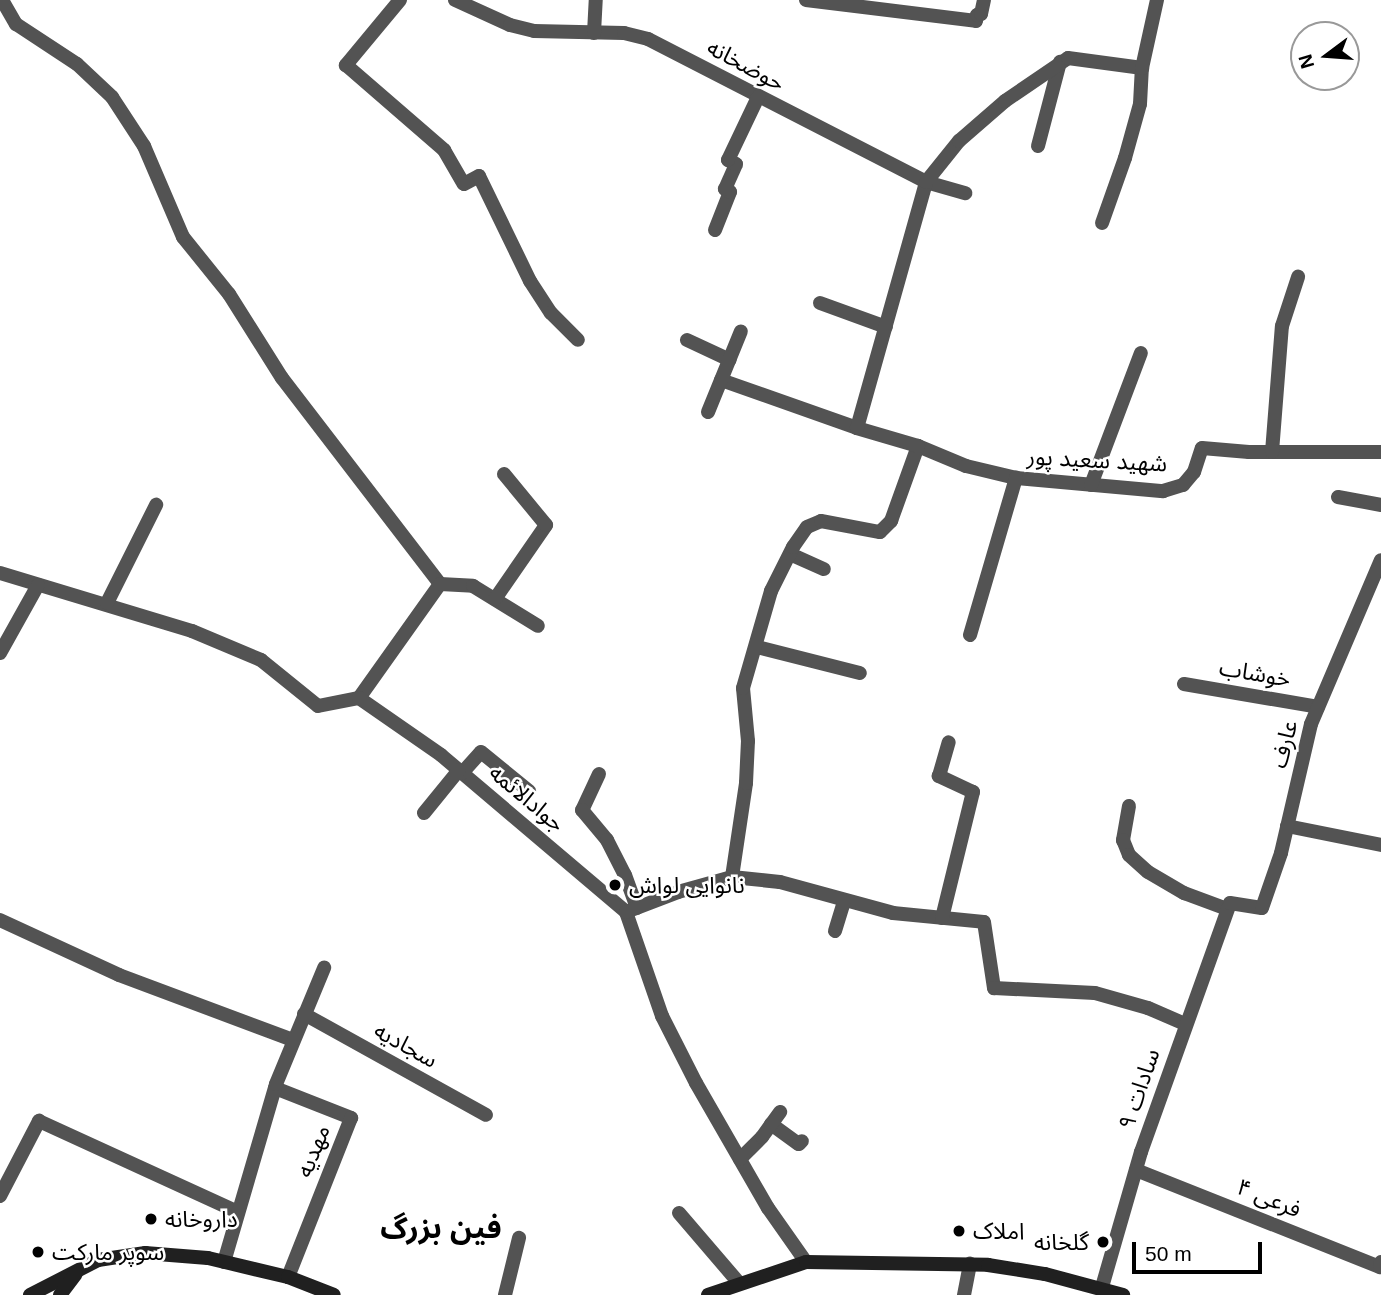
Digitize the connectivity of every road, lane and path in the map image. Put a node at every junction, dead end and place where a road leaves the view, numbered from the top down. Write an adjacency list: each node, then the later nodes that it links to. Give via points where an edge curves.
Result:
1 (2, 0): 41 (street, via 16,24 77,64 112,97 144,146 183,237 229,294 282,378)
2 (400, 0): 21 (street, via 346,65 444,149 464,184 479,176 530,281 551,313)
3 (455, 0): 8 (street, حوضخانه, via 534,31)
4 (596, 0): 8 (street)
5 (806, 0): 6 (street, via 976,21)
6 (984, 0)
7 (1157, 0): 10 (street)
8 (594, 33): 11 (street, حوضخانه, via 648,39)
9 (1060, 62): 10 (street, via 1068,58); 12 (street); 13 (street, via 959,141)
10 (1142, 68): 15 (street, via 1140,104)
11 (758, 97): 13 (street, حوضخانه); 16 (street, via 728,160 737,164)
12 (1038, 146)
13 (926, 182): 14 (street, حوضخانه); 19 (street)
14 (965, 193)
15 (1102, 223)
16 (715, 230)
17 (1298, 277): 29 (street, via 1282,326)
18 (820, 303): 19 (street)
19 (886, 327): 27 (street)
20 (741, 331): 24 (street)
21 (578, 340)
22 (687, 340): 24 (street)
23 (1141, 353): 33 (street)
24 (730, 360): 25 (street)
25 (721, 380): 26 (street); 27 (street, شهید سعید پور)
26 (708, 412)
27 (857, 428): 28 (street, شهید سعید پور)
28 (918, 446): 32 (street, شهید سعید پور, via 967,466); 37 (street, via 891,521 880,532 821,521 807,527)
29 (1272, 452): 30 (street, شهید سعید پور); 33 (street, شهید سعید پور, via 1202,448 1194,472 1183,485 1163,491)
30 (1381, 452)
31 (504, 474): 43 (street, via 546,525)
32 (1016, 478): 33 (street, شهید سعید پور); 46 (street)
33 (1091, 485)
34 (1338, 497): 36 (street)
35 (156, 505): 44 (street)
36 (1381, 505)
37 (790, 554): 39 (street); 47 (street, via 771,591)
38 (1381, 560): 52 (street, عارف)
39 (824, 569)
40 (0, 573): 42 (street)
41 (440, 584): 43 (street, via 473,586); 51 (street)
42 (38, 585): 44 (street); 48 (street)
43 (495, 599): 45 (street)
44 (107, 603): 51 (street, via 261,660 318,706)
45 (538, 626)
46 (971, 635)
47 (757, 647): 49 (street); 61 (street, via 743,688 746,783)
48 (0, 653)
49 (860, 673)
50 (1184, 684): 52 (street, خوشاب)
51 (359, 698): 54 (street, جوادالائمه)
52 (1318, 707): 59 (street, عارف)
53 (948, 742): 65 (street, via 939,776 973,792)
54 (461, 772): 56 (street, via 481,752); 58 (street); 64 (street, جوادالائمه)
55 (599, 774): 64 (street, via 582,810 607,840 625,874)
56 (528, 791)
57 (1129, 806): 63 (street, via 1123,840 1129,855 1179,898)
58 (424, 813)
59 (1287, 826): 60 (street); 63 (street, عارف, via 1262,908 1230,903)
60 (1381, 845)
61 (732, 877): 62 (street, via 780,881); 64 (street)
62 (844, 901): 65 (street); 67 (street)
63 (1227, 909): 70 (street, سادات ۹)
64 (632, 910): 77 (street, via 662,1016)
65 (942, 918): 70 (street, via 984,922 993,988 1095,993)
66 (0, 920): 71 (street, via 119,975)
67 (835, 931)
68 (324, 968): 69 (street)
69 (304, 1014): 71 (street); 74 (street, سجادیه)
70 (1185, 1024): 78 (street, سادات ۹)
71 (293, 1040): 72 (street)
72 (275, 1088): 80 (street); 88 (street, مهدیه, via 351,1118)
73 (780, 1112): 75 (street)
74 (486, 1115)
75 (771, 1125): 76 (street, via 799,1144); 77 (street)
76 (802, 1141)
77 (740, 1159): 84 (street)
78 (1136, 1170): 85 (street, فرعی ۴, via 1380,1267); 89 (street, سادات ۹)
79 (0, 1196): 80 (street, via 39,1121)
80 (238, 1212): 83 (street)
81 (679, 1213): 90 (street)
82 (519, 1238): 94 (street)
83 (224, 1262): 87 (main road, via 130,1253); 88 (main road)
84 (806, 1262): 86 (main road); 90 (main road)
85 (1381, 1262)
86 (970, 1264): 89 (main road); 96 (street)
87 (80, 1268): 91 (main road); 92 (main road)
88 (288, 1277): 93 (main road)
89 (1102, 1287): 97 (main road)
90 (730, 1289): 95 (main road)
91 (30, 1295)
92 (60, 1295)
93 (334, 1295)
94 (505, 1295)
95 (708, 1295)
96 (964, 1295)
97 (1123, 1295)

